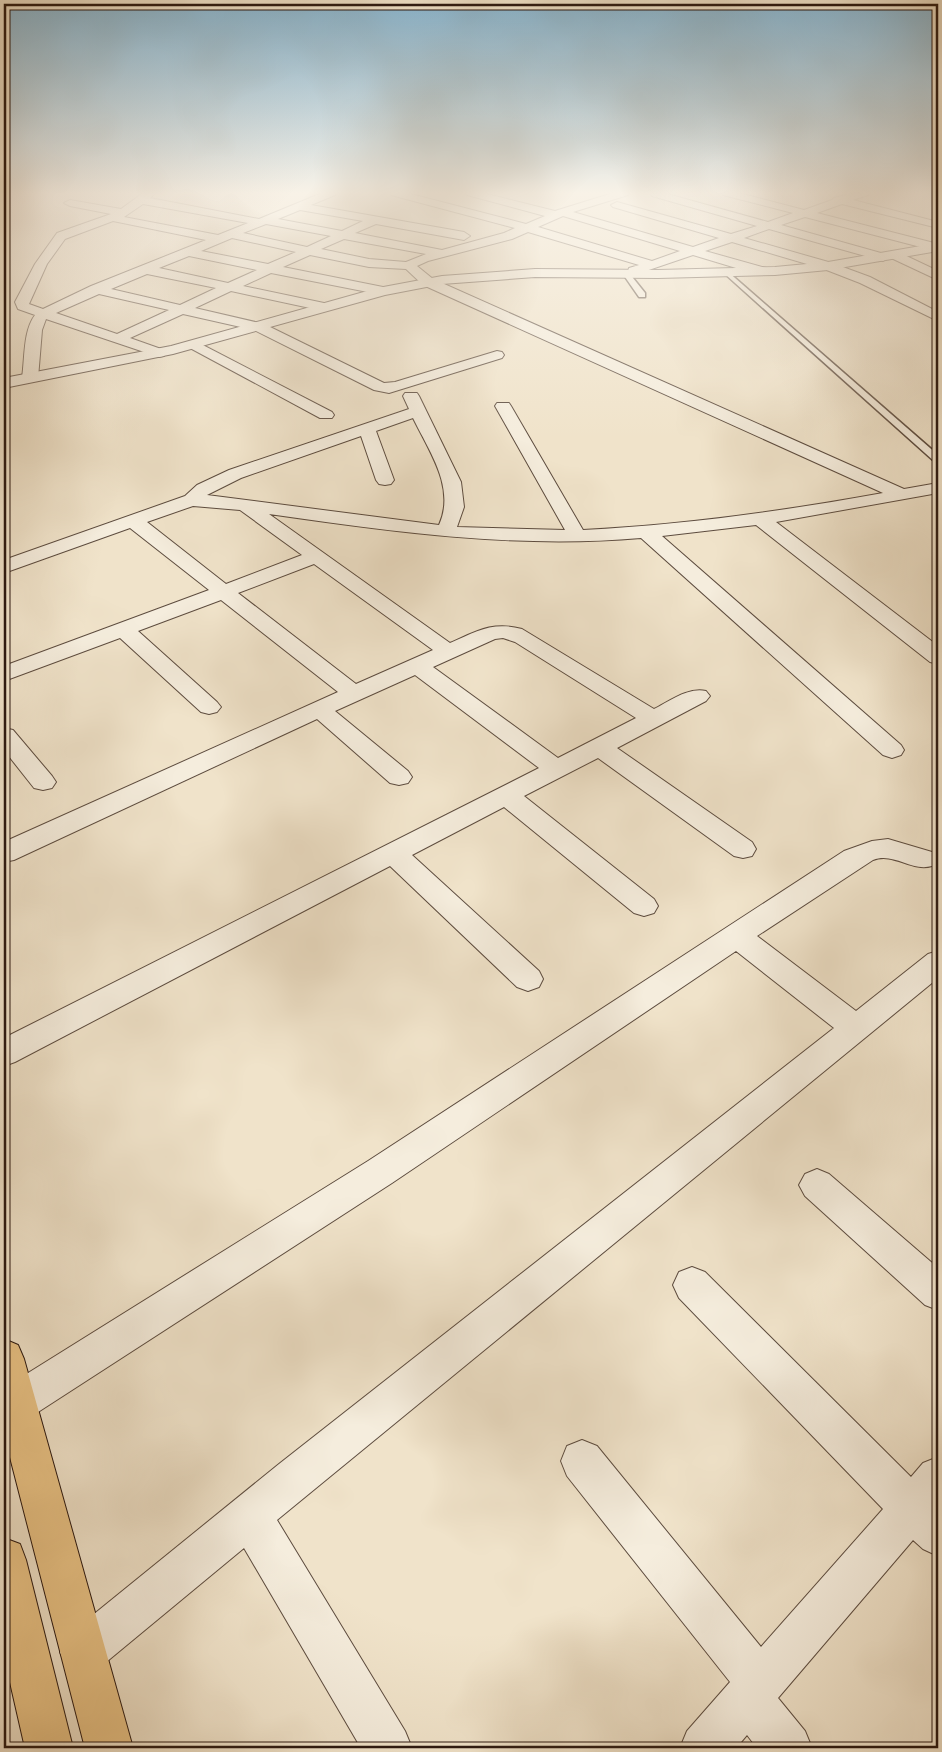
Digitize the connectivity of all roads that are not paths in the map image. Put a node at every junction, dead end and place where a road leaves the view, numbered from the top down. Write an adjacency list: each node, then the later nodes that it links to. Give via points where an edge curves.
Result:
1 (626, 274): 16 (lane)
2 (37, 275): 19 (street, via 22,302)
3 (130, 275): 13 (street)
4 (172, 275): 12 (street)
5 (256, 275): 12 (street)
6 (303, 275): 14 (street)
7 (420, 275): 11 (street)
8 (508, 275): 11 (street)
9 (729, 275): 34 (lane)
10 (848, 275): 17 (street)
11 (428, 282): 14 (street); 37 (street)
12 (230, 287): 18 (street); 20 (street)
13 (96, 289): 20 (street); 22 (street)
14 (383, 291): 18 (street)
15 (919, 294): 17 (street)
16 (642, 295)
17 (900, 297): 23 (street)
18 (324, 307): 24 (street)
19 (28, 308): 21 (street); 22 (street)
20 (183, 309): 24 (street); 25 (street)
21 (14, 312)
22 (43, 314): 25 (street); 29 (street, via 35,330)
23 (938, 317)
24 (259, 327): 26 (street); 28 (street, via 380,387 400,385)
25 (117, 339): 27 (street)
26 (195, 345): 27 (street); 32 (street)
27 (159, 353): 29 (street)
28 (497, 355)
29 (30, 378): 30 (street)
30 (4, 383)
31 (504, 406): 45 (street)
32 (326, 415)
33 (367, 429): 35 (street); 38 (street, via 235,474 203,489); 43 (street, via 415,404 455,494 455,511)
34 (938, 460)
35 (385, 480)
36 (938, 488): 37 (street)
37 (908, 494): 40 (street); 41 (street)
38 (191, 500): 39 (street); 42 (street)
39 (244, 505): 43 (street); 46 (street)
40 (938, 509)
41 (760, 519): 44 (street); 51 (street)
42 (133, 521): 47 (street); 48 (street)
43 (446, 530): 45 (street, via 524,536)
44 (646, 532): 45 (street); 61 (street)
45 (577, 535)
46 (316, 557): 48 (street); 50 (street)
47 (4, 567)
48 (225, 591): 49 (street); 54 (street)
49 (123, 629): 53 (street); 56 (street)
50 (450, 652): 52 (street); 58 (street, via 490,633 515,633)
51 (938, 657)
52 (418, 666): 54 (street); 62 (street)
53 (4, 674)
54 (354, 694): 57 (street)
55 (698, 696): 58 (street)
56 (209, 707)
57 (319, 709): 63 (street); 67 (street)
58 (653, 720): 60 (street)
59 (4, 735): 64 (street)
60 (599, 747): 62 (street); 66 (street)
61 (892, 750)
62 (557, 768): 65 (street)
63 (399, 777)
64 (43, 782)
65 (506, 795): 68 (street); 70 (street)
66 (743, 849)
67 (4, 853)
68 (394, 853): 73 (street); 75 (street)
69 (922, 860): 71 (street, via 888,847 867,851)
70 (644, 906)
71 (735, 935): 74 (street); 80 (street, via 380,1172)
72 (938, 962): 74 (street)
73 (528, 979)
74 (856, 1028): 83 (street)
75 (4, 1053)
76 (817, 1186): 78 (street)
77 (692, 1285): 82 (street)
78 (938, 1292)
79 (4, 1359): 80 (main road)
80 (10, 1407): 85 (main road)
81 (582, 1461): 86 (street)
82 (930, 1507): 86 (street)
83 (250, 1516): 85 (street); 89 (street)
84 (4, 1560): 87 (main road)
85 (84, 1652): 88 (main road)
86 (753, 1691): 90 (street); 91 (street)
87 (49, 1748)
88 (109, 1748)
89 (388, 1748)
90 (704, 1748)
91 (788, 1748)

